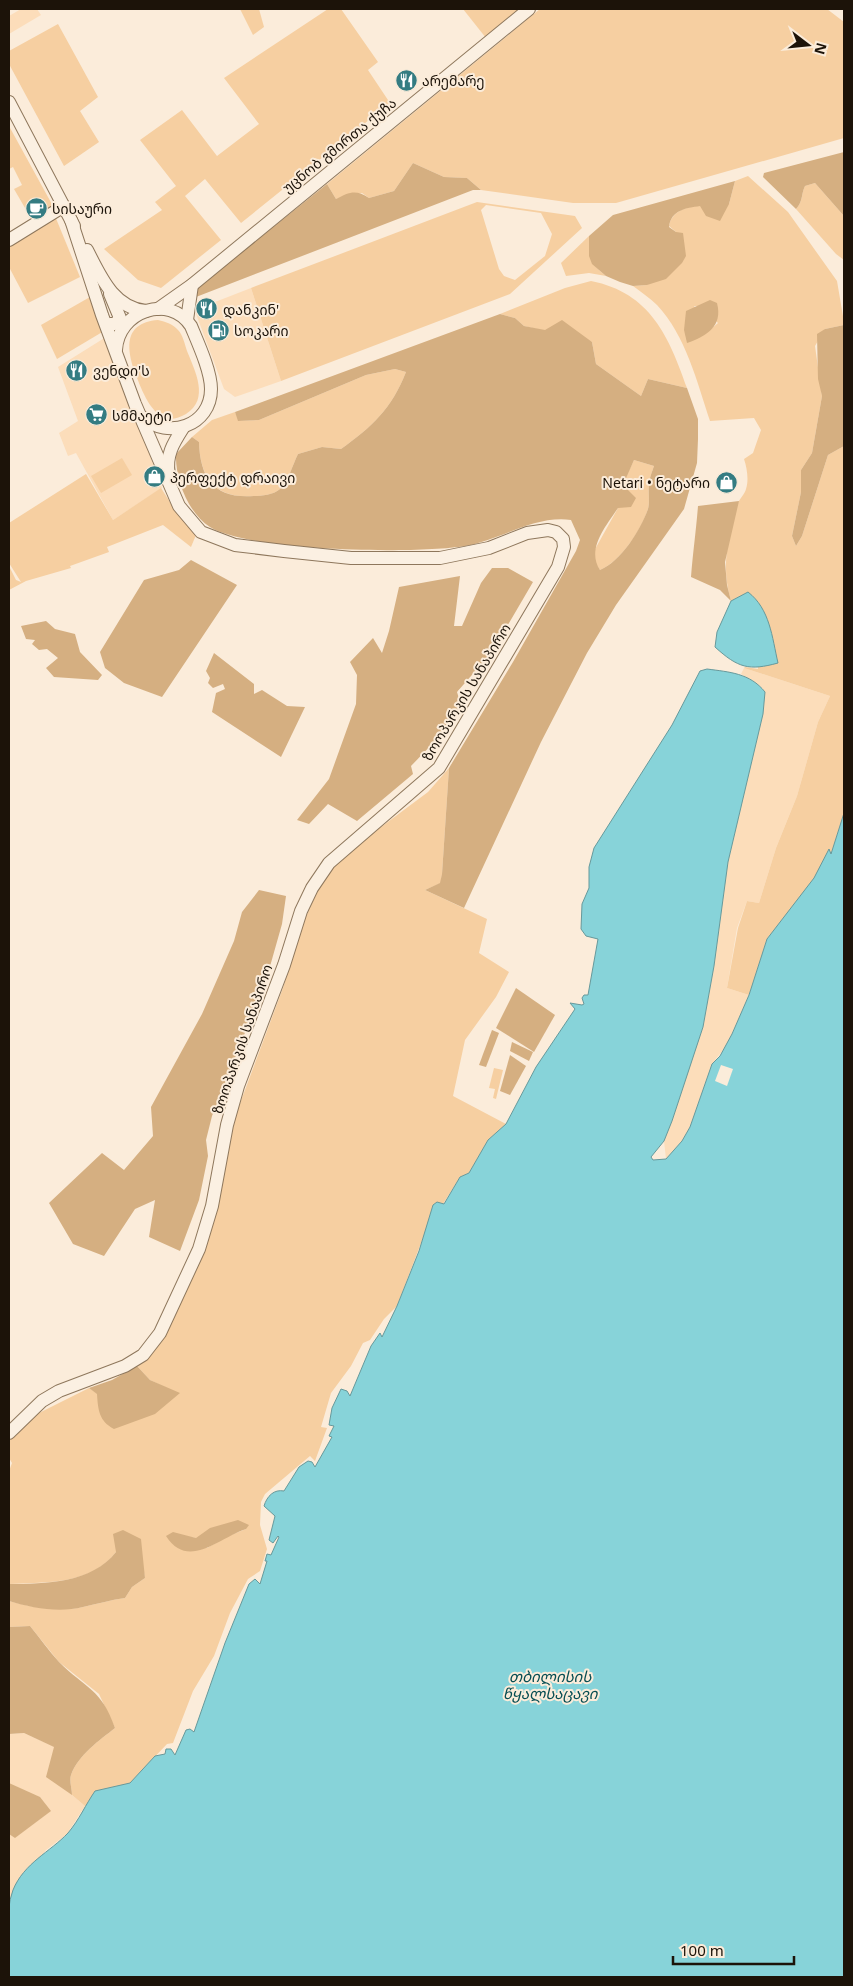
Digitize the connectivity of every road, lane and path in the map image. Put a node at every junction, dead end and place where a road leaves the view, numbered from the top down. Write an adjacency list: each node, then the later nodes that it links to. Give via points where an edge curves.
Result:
1 (529, 9): 6 (main road, უცნობ გმირთა ქუჩა)
2 (9, 102): 3 (main road)
3 (64, 206): 4 (main road); 5 (main road)
4 (71, 220): 7 (main road); 9 (main road)
5 (9, 240)
6 (192, 285): 8 (main road, უცნობ გმირთა ქუჩა); 10 (main road)
7 (106, 286): 8 (main road, via 117,299); 9 (main road, via 120,318 112,325)
8 (152, 310): 10 (main road, via 179,315); 11 (main road, via 131,317 124,324)
9 (102, 315): 11 (main road)
10 (187, 320): 13 (main road, via 204,360 211,389 204,414)
11 (116, 353): 12 (main road)
12 (140, 414): 13 (main road, via 155,426); 14 (main road)
13 (184, 428): 14 (main road, via 168,457)
14 (172, 486): 15 (main road, ზოოპარკის სანაპირო, via 179,506 200,532 236,544 351,558 440,558 489,548 527,533 548,530 563,539 564,547 558,568 440,768 329,863 312,888 238,1086 212,1206 199,1249 160,1333 143,1355 126,1366 59,1391 42,1401)
15 (9, 1433)

